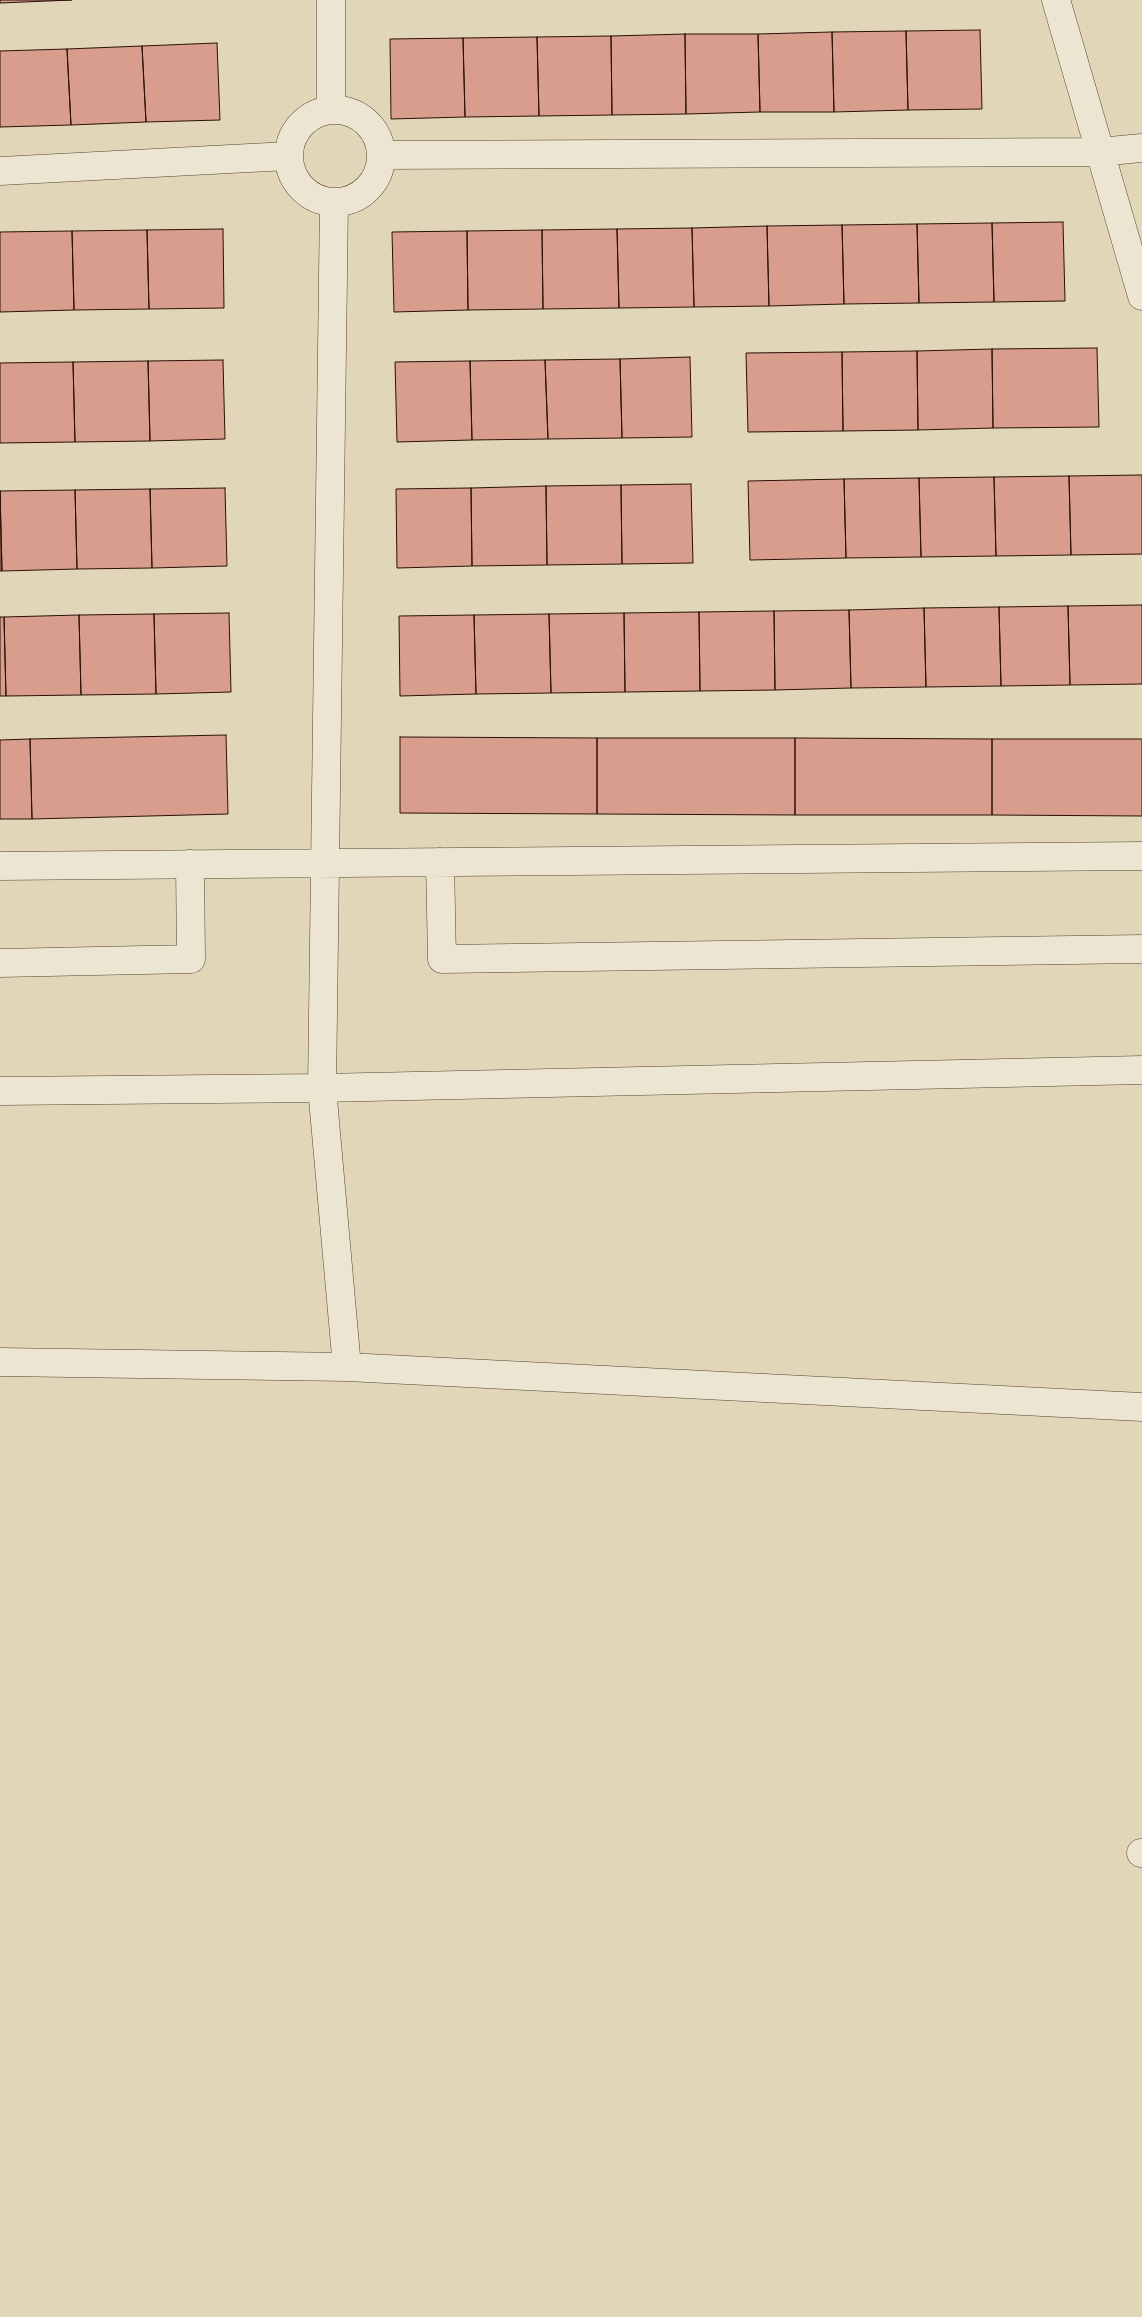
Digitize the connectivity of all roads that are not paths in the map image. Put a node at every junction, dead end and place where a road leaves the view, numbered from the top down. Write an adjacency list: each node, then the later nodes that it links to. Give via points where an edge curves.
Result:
1 (332, 0): 3 (street)
2 (1056, 0): 5 (street)
3 (331, 110): 6 (street, via 352,113 365,121 374,132); 7 (street, via 309,117 298,127)
4 (1142, 148): 5 (street)
5 (1099, 152): 6 (street); 10 (street)
6 (381, 155): 9 (street, via 377,177 368,190 354,199)
7 (288, 156): 8 (street); 9 (street, via 290,170 298,184 309,195 324,202)
8 (0, 171)
9 (334, 202): 13 (street)
10 (1142, 296)
11 (1142, 856): 12 (street)
12 (440, 862): 13 (street); 16 (street, via 442,959)
13 (325, 863): 14 (street); 19 (street)
14 (190, 864): 15 (street); 17 (street, via 191,959)
15 (0, 866)
16 (1142, 949)
17 (0, 963)
18 (1142, 1070): 19 (street)
19 (322, 1088): 20 (street); 22 (street)
20 (0, 1091)
21 (0, 1362): 22 (street)
22 (347, 1367): 23 (street)
23 (1142, 1407)

